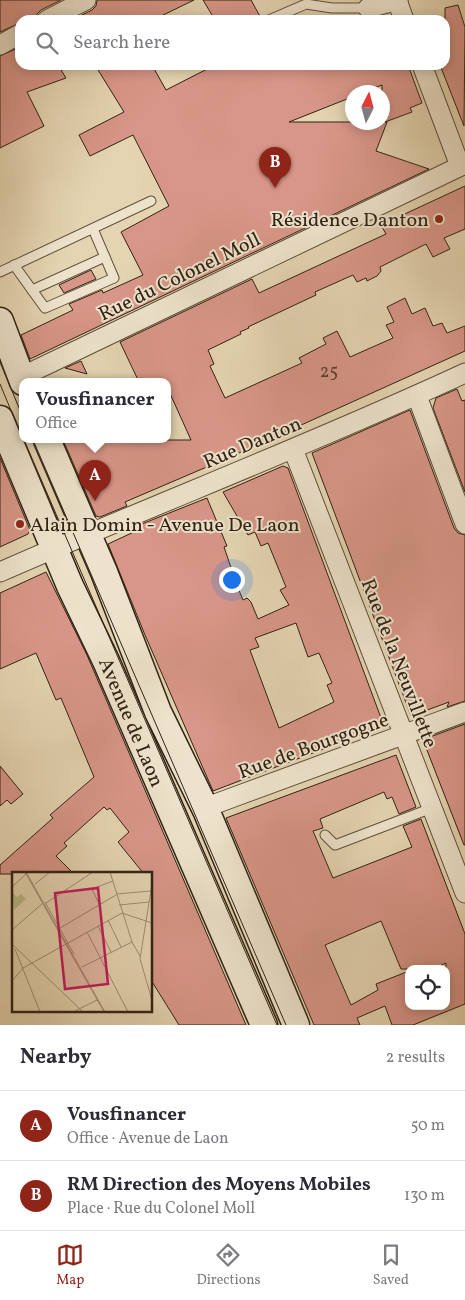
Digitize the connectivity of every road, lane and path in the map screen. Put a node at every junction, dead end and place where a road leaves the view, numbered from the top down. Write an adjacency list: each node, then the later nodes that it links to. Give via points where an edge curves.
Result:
1 (86, 0): 4 (street)
2 (398, 0): 3 (street); 6 (street)
3 (368, 8): 5 (lane, via 306,4)
4 (57, 15)
5 (281, 15)
6 (402, 15)
7 (15, 37): 8 (street)
8 (0, 45)
9 (424, 70): 10 (street)
10 (463, 165): 20 (street, Rue du Colonel Moll)
11 (151, 201): 12 (lane)
12 (93, 229): 13 (lane); 14 (lane)
13 (105, 257): 16 (lane); 16 (lane, via 114,278 45,308)
14 (14, 266): 15 (lane); 16 (lane)
15 (0, 272)
16 (32, 290)
17 (0, 321): 19 (main road)
18 (465, 373): 21 (street, Rue Danton)
19 (21, 378)
20 (26, 378)
21 (417, 396): 24 (street, Rue Danton); 25 (street)
22 (2, 431): 27 (main road, Avenue de Laon)
23 (48, 443): 26 (main road, Avenue de Laon)
24 (293, 449): 26 (street, Rue Danton); 30 (street, Rue de la Neuvillette)
25 (465, 524)
26 (87, 534): 27 (street, Rue Danton); 32 (main road, Avenue de Laon, via 158,712)
27 (54, 548): 28 (street, Rue Danton); 35 (main road, Avenue de Laon)
28 (0, 572)
29 (465, 712): 30 (street, Rue de Bourgogne)
30 (404, 736): 31 (street, Rue de la Neuvillette); 32 (street, Rue de Bourgogne)
31 (432, 808): 33 (lane, via 335,845); 34 (street, Rue de la Neuvillette)
32 (206, 810): 36 (main road, Avenue de Laon)
33 (325, 835)
34 (465, 894)
35 (264, 1025)
36 (296, 1025)

